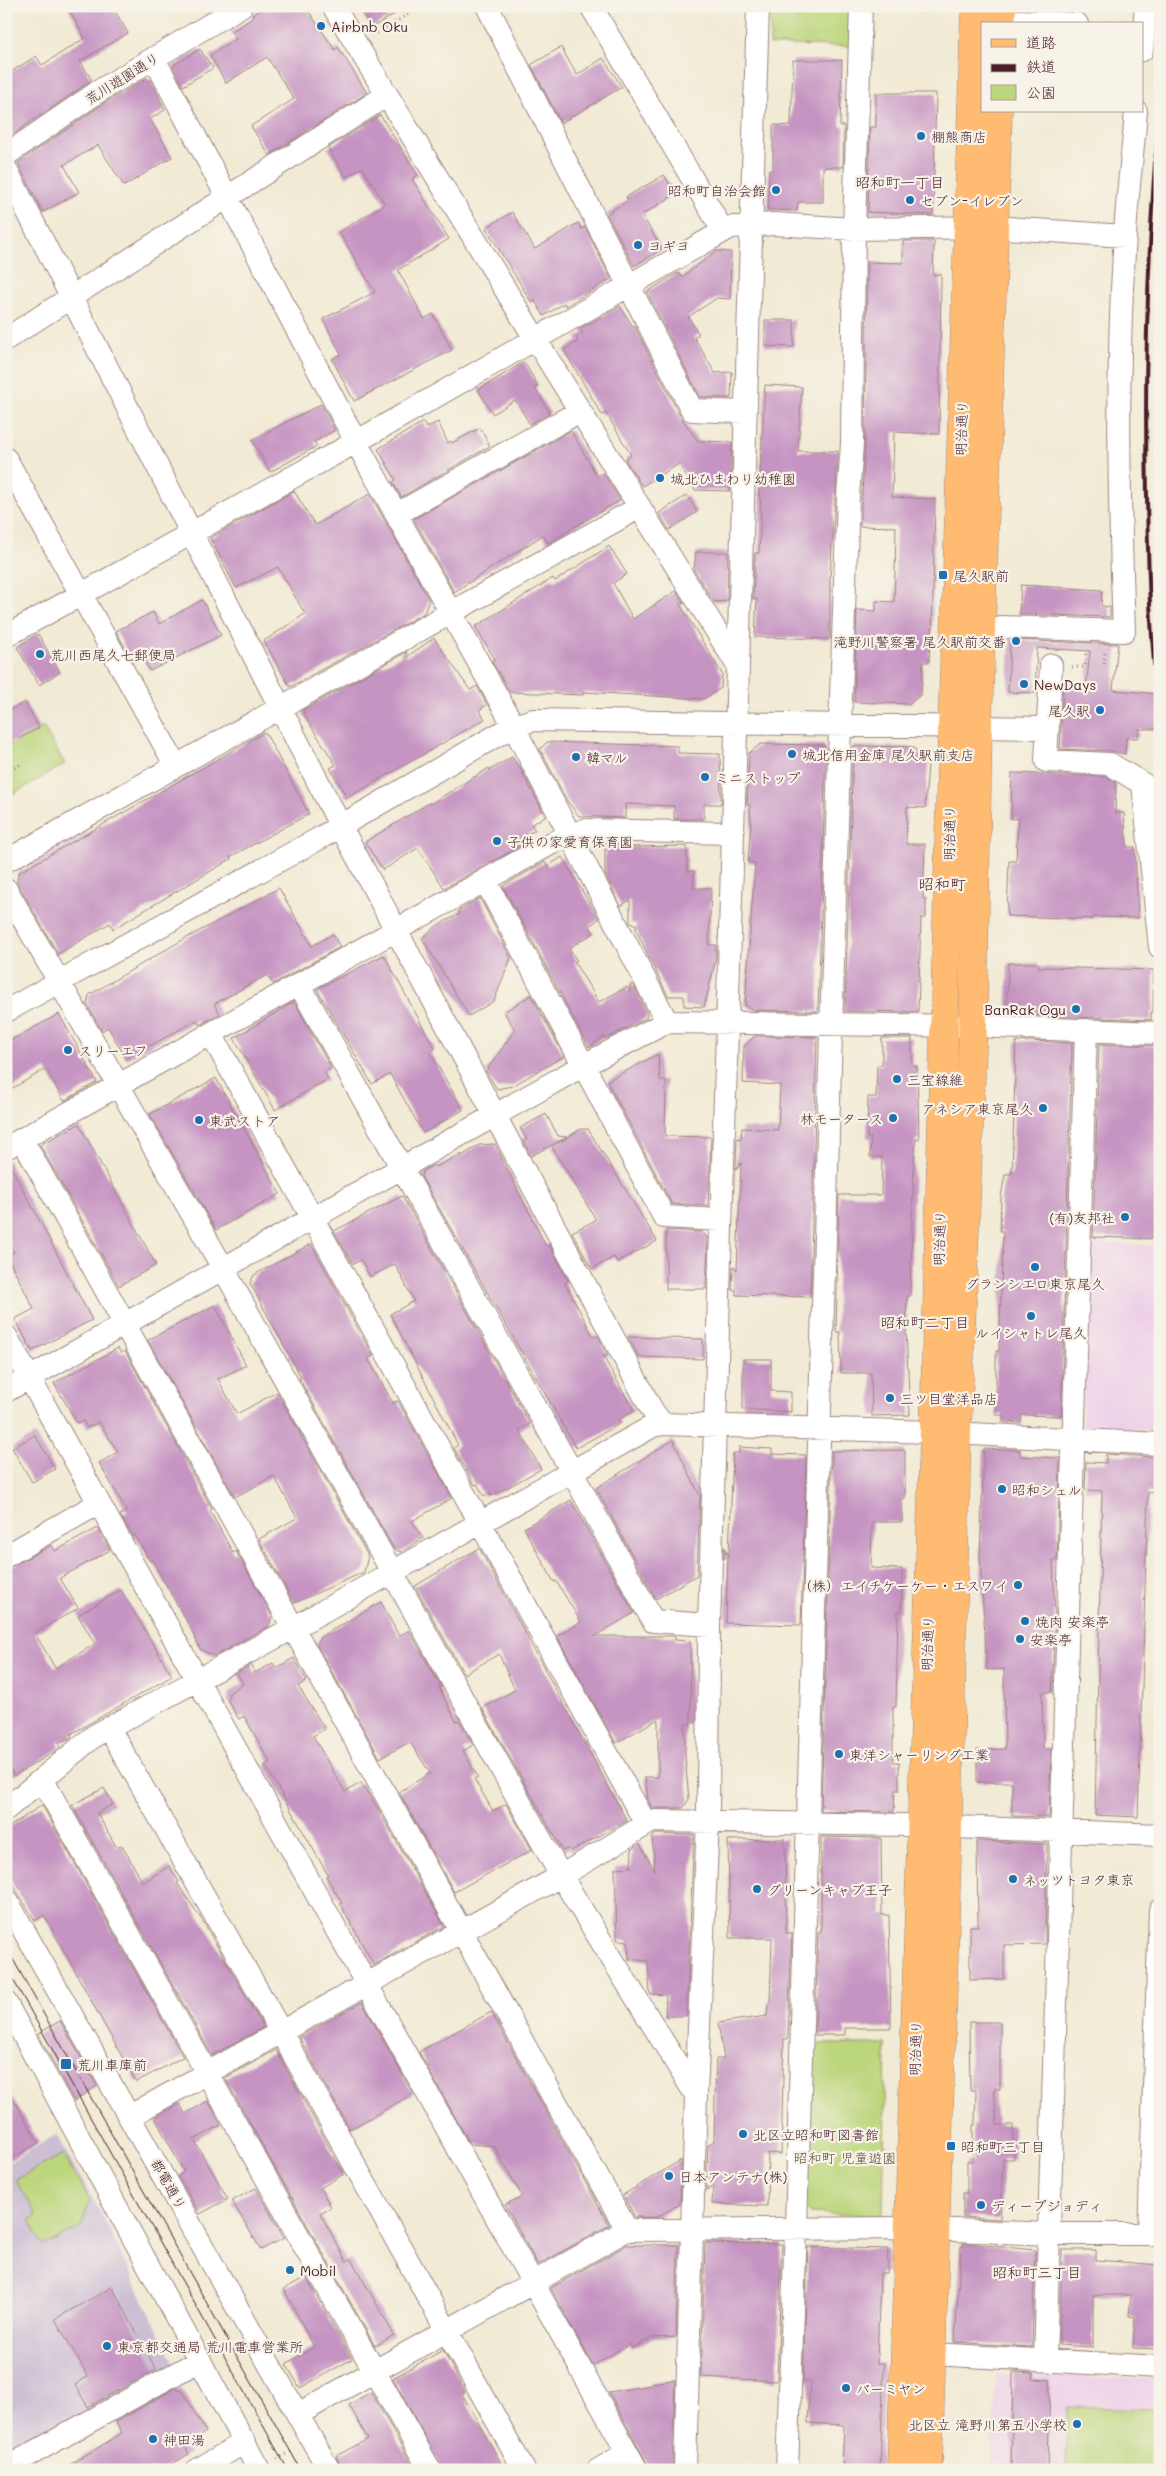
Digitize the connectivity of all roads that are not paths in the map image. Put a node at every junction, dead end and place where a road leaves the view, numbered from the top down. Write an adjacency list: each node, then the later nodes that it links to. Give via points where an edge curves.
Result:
1 (241, 6): 12 (street, 荒川遊園通り)
2 (333, 6): 13 (street)
3 (487, 6): 24 (street)
4 (592, 6): 22 (street)
5 (758, 6): 19 (street)
6 (861, 6): 21 (street)
7 (975, 6): 20 (main road, 明治通り)
8 (1146, 6): 11 (street)
9 (1001, 17): 10 (street)
10 (1055, 22)
11 (1144, 28)
12 (154, 58): 16 (street, 荒川遊園通り, via 99,91); 18 (street)
13 (387, 95): 18 (street); 27 (street)
14 (998, 112): 20 (main road, 明治通り)
15 (1136, 112): 23 (street)
16 (6, 155)
17 (6, 169): 25 (street)
18 (228, 198): 25 (street); 30 (street)
19 (751, 227): 21 (street, via 774,224); 22 (street, via 731,227); 29 (street)
20 (980, 227): 21 (street); 23 (street); 45 (main road, 明治通り)
21 (854, 229): 43 (street, via 852,444)
22 (723, 231): 24 (street)
23 (1125, 236): 37 (street, via 1119,384 1124,631)
24 (629, 287): 27 (street); 29 (street, via 692,410)
25 (73, 296): 26 (street); 34 (street)
26 (6, 339)
27 (536, 340): 28 (street); 30 (street)
28 (580, 411): 32 (street); 33 (street)
29 (746, 412): 40 (street)
30 (356, 442): 33 (street); 34 (street)
31 (6, 459): 35 (street)
32 (640, 507): 36 (street); 40 (street)
33 (397, 514): 36 (street)
34 (191, 533): 35 (street); 41 (street)
35 (82, 594): 38 (street); 47 (street)
36 (453, 612): 41 (street); 44 (street)
37 (1001, 627)
38 (6, 636)
39 (1052, 665): 46 (street)
40 (738, 666): 42 (street)
41 (280, 708): 47 (street); 48 (street)
42 (736, 722): 43 (street); 44 (street, via 533,720); 49 (street)
43 (840, 725): 45 (street); 61 (street)
44 (513, 726): 48 (street); 50 (street)
45 (965, 726): 46 (street); 62 (main road, 明治通り); 63 (main road, 明治通り)
46 (1047, 728): 55 (street, via 1046,761 1110,764 1143,784)
47 (176, 766): 51 (street)
48 (340, 826): 54 (street); 56 (street)
49 (733, 832): 50 (street, via 584,830); 60 (street)
50 (570, 835): 52 (street); 59 (street)
51 (6, 861)
52 (485, 880): 54 (street); 67 (street)
53 (6, 889): 56 (street)
54 (393, 925): 57 (street); 69 (street)
55 (1160, 947)
56 (58, 982): 58 (street); 68 (street)
57 (299, 984): 66 (street); 71 (street)
58 (6, 1011)
59 (667, 1022): 60 (street); 67 (street)
60 (729, 1024): 61 (street); 73 (street)
61 (832, 1024): 62 (street); 81 (street)
62 (945, 1026): 63 (street); 82 (main road, 明治通り)
63 (973, 1026): 64 (street); 82 (main road, 明治通り)
64 (1086, 1030): 65 (street); 83 (street)
65 (1160, 1033)
66 (211, 1034): 68 (street); 72 (street)
67 (584, 1065): 69 (street); 73 (street, via 664,1217)
68 (118, 1086): 70 (street); 74 (street)
69 (496, 1115): 71 (street); 79 (street)
70 (14, 1144): 75 (street)
71 (402, 1168): 72 (street); 85 (street)
72 (312, 1218): 74 (street); 87 (street)
73 (721, 1220): 80 (street)
74 (223, 1268): 75 (street); 89 (street)
75 (124, 1323): 77 (street); 91 (street)
76 (6, 1336): 77 (street)
77 (29, 1377): 78 (street); 86 (street)
78 (6, 1391)
79 (662, 1424): 80 (street); 85 (street)
80 (715, 1427): 81 (street); 90 (street)
81 (818, 1429): 82 (street); 98 (street)
82 (945, 1432): 83 (street); 99 (main road, 明治通り)
83 (1072, 1439): 84 (street); 100 (street)
84 (1160, 1444)
85 (572, 1472): 87 (street); 90 (street, via 652,1620)
86 (99, 1503): 88 (street); 92 (street)
87 (482, 1523): 89 (street); 97 (street)
88 (7, 1553)
89 (392, 1573): 91 (street); 102 (street)
90 (709, 1625): 96 (street)
91 (293, 1628): 92 (street); 105 (street)
92 (198, 1680): 93 (street); 106 (street)
93 (109, 1728): 94 (street, via 94,1736); 108 (street)
94 (42, 1779): 95 (street); 109 (street)
95 (6, 1808)
96 (708, 1821): 97 (street, via 652,1821); 98 (street); 110 (street)
97 (646, 1824): 102 (street)
98 (808, 1825): 99 (street); 112 (street)
99 (935, 1826): 100 (street); 113 (main road, 明治通り)
100 (1060, 1832): 101 (street); 116 (street)
101 (1160, 1835)
102 (560, 1876): 105 (street); 110 (street)
103 (6, 1899): 111 (street, 都電通り)
104 (1160, 1910): 117 (street)
105 (461, 1930): 106 (street); 114 (street)
106 (367, 1983): 108 (street); 118 (street)
107 (6, 2003): 122 (street)
108 (280, 2032): 109 (street); 119 (street)
109 (208, 2072): 111 (street); 125 (street)
110 (696, 2095): 115 (street)
111 (130, 2116): 126 (street, 都電通り)
112 (796, 2228): 113 (street); 115 (street); 137 (street)
113 (922, 2228): 116 (street); 120 (main road, 明治通り); 121 (main road, 明治通り)
114 (627, 2230): 115 (street); 118 (street)
115 (693, 2230): 136 (street)
116 (1048, 2234): 117 (street); 123 (street)
117 (1154, 2234)
118 (534, 2283): 119 (street); 128 (street)
119 (448, 2332): 125 (street); 134 (street)
120 (905, 2352): 121 (street); 138 (main road, 明治通り)
121 (932, 2354): 123 (street); 139 (main road, 明治通り)
122 (200, 2360): 127 (street); 129 (street)
123 (1045, 2360): 124 (street)
124 (1160, 2368)
125 (375, 2372): 126 (street); 133 (street)
126 (298, 2414): 132 (street, 都電通り)
127 (245, 2442): 130 (street); 131 (street)
128 (632, 2461): 135 (street)
129 (6, 2468)
130 (197, 2470)
131 (259, 2470)
132 (329, 2470)
133 (430, 2470)
134 (524, 2470)
135 (598, 2470)
136 (685, 2470)
137 (787, 2470)
138 (901, 2470)
139 (928, 2470)

